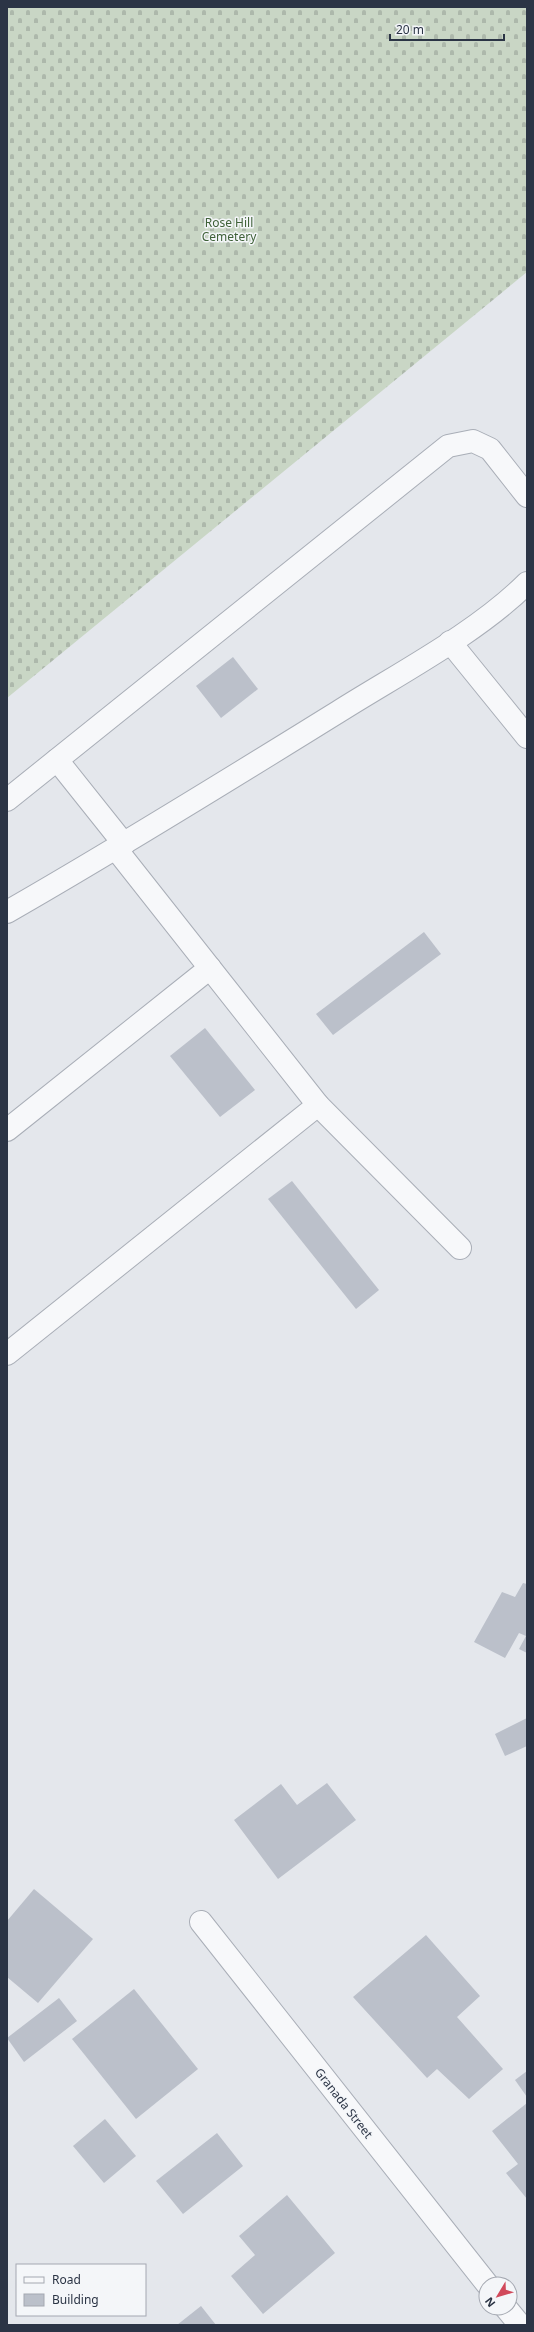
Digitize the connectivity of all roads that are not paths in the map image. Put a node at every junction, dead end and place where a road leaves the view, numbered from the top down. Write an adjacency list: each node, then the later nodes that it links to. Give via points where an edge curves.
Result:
1 (527, 496): 5 (street, via 490,449 474,441 448,446)
2 (527, 583): 3 (street, via 514,596)
3 (450, 642): 4 (street); 7 (street)
4 (527, 737)
5 (57, 760): 6 (street); 7 (street)
6 (7, 800)
7 (120, 847): 8 (street); 9 (street)
8 (7, 912)
9 (210, 968): 10 (street); 11 (street)
10 (318, 1105): 12 (street); 13 (street)
11 (7, 1130)
12 (460, 1248)
13 (7, 1354)
14 (201, 1922): 15 (street, Granada Street)
15 (481, 2276)
16 (513, 2316): 17 (street)
17 (520, 2325)

